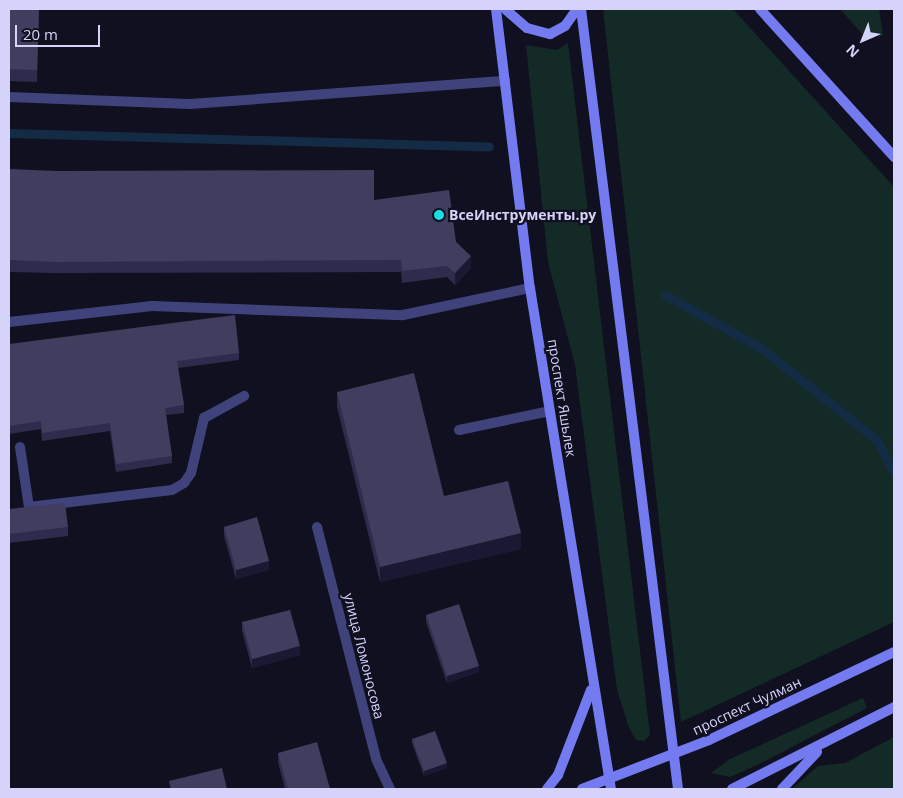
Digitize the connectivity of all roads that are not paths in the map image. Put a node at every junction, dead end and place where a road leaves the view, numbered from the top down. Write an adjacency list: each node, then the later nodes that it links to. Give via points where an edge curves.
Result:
1 (496, 9): 5 (main road, проспект Яшьлек)
2 (504, 9): 3 (main road, via 527,28 550,34 565,26)
3 (579, 9): 19 (main road)
4 (760, 9): 7 (main road)
5 (505, 81): 6 (street, via 190,104); 8 (main road, проспект Яшьлек)
6 (9, 98)
7 (894, 157)
8 (530, 288): 9 (street, via 403,315 152,306); 11 (main road, проспект Яшьлек)
9 (9, 322)
10 (244, 396): 13 (street, via 204,418 191,473 184,483 172,490 29,507)
11 (550, 411): 12 (street); 16 (main road, проспект Яшьлек)
12 (459, 430)
13 (20, 447)
14 (317, 526): 21 (street, улица Ломоносова, via 376,759)
15 (894, 652): 19 (main road, проспект Чулман)
16 (592, 689): 20 (main road, проспект Яшьлек); 22 (main road, via 558,775)
17 (892, 710): 18 (main road)
18 (822, 748): 26 (main road); 27 (main road)
19 (673, 754): 20 (main road, проспект Чулман); 25 (main road)
20 (609, 777): 23 (main road, проспект Чулман); 24 (main road, проспект Яшьлек)
21 (390, 789)
22 (547, 789)
23 (582, 789)
24 (611, 789)
25 (678, 789)
26 (732, 789)
27 (782, 789)

